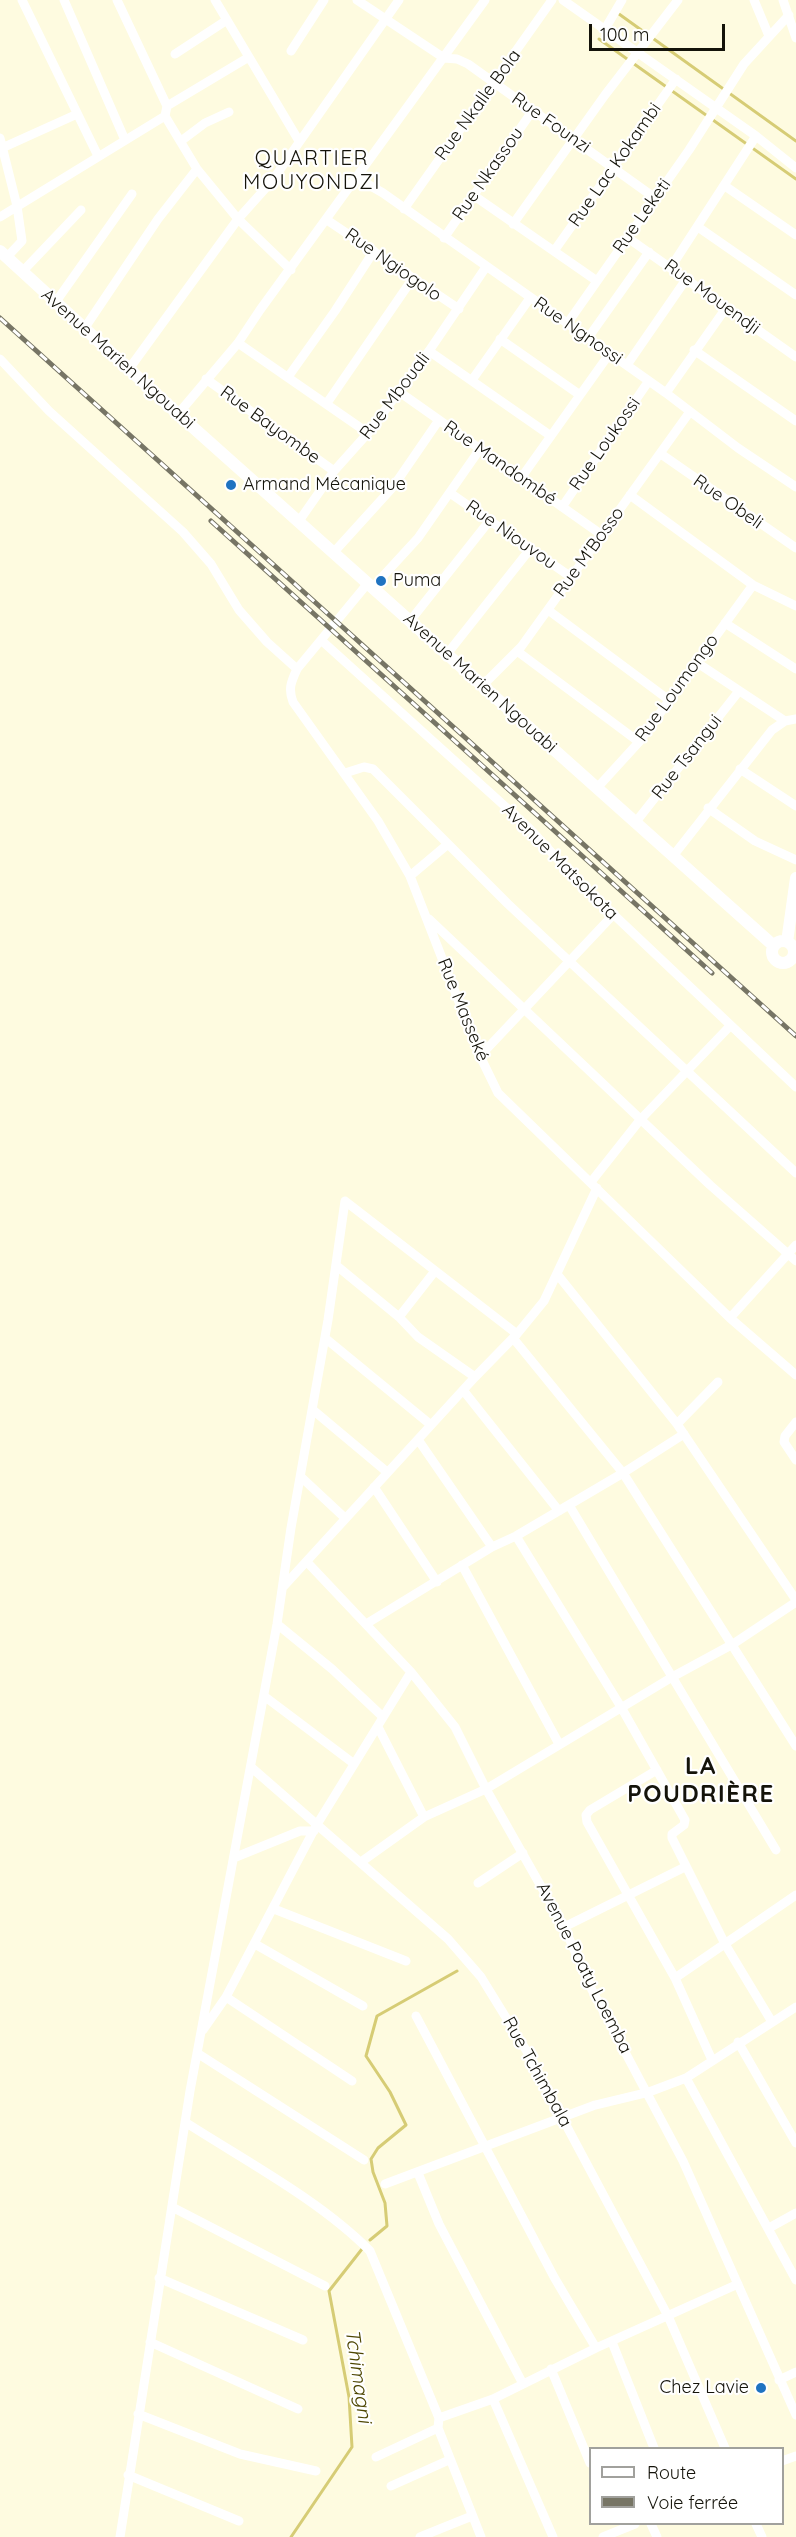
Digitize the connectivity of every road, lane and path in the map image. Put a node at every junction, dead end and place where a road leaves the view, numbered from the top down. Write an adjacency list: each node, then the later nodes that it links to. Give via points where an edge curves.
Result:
1 (22, 0): 32 (street)
2 (64, 0): 35 (street)
3 (117, 0): 28 (street)
4 (215, 0): 17 (street)
5 (324, 0): 21 (street)
6 (357, 0): 16 (street, Rue Founzi)
7 (399, 0): 16 (street)
8 (485, 0): 25 (street)
9 (552, 0): 27 (street, Rue Nkalle Bola)
10 (563, 0): 18 (street)
11 (622, 0): 18 (street)
12 (678, 0): 22 (street)
13 (754, 0): 19 (street)
14 (783, 0): 15 (street)
15 (789, 15): 19 (street, Rue Leketi); 20 (street)
16 (386, 19): 25 (street, Rue Founzi); 38 (street)
17 (226, 20): 23 (street); 24 (street)
18 (604, 29): 22 (street)
19 (769, 36): 29 (street, Rue Leketi, via 744,64)
20 (796, 38)
21 (291, 51)
22 (638, 52): 26 (street); 36 (street)
23 (175, 54)
24 (249, 57): 28 (street); 38 (street)
25 (444, 58): 27 (street, Rue Founzi, via 468,64); 44 (street)
26 (676, 79): 29 (street); 41 (street, Rue Lac Kokambi)
27 (495, 84): 30 (street, Rue Founzi); 50 (street, Rue Nkalle Bola)
28 (167, 106): 33 (street)
29 (717, 108): 34 (street); 48 (street, Rue Leketi)
30 (533, 110): 36 (street, Rue Founzi); 47 (street, Rue Nkassou)
31 (229, 112): 37 (street)
32 (75, 115): 39 (street); 40 (street)
33 (165, 116): 35 (street); 37 (street)
34 (756, 136): 42 (street); 45 (street)
35 (125, 140): 40 (street)
36 (574, 140): 41 (street, Rue Founzi); 55 (street)
37 (181, 141): 43 (street)
38 (299, 141): 53 (street, via 272,181)
39 (1, 145): 49 (street)
40 (98, 156): 49 (street)
41 (614, 167): 48 (street, Rue Founzi); 61 (street, Rue Lac Kokambi)
42 (796, 168)
43 (197, 169): 53 (street); 77 (street, via 158,219)
44 (357, 178): 50 (street, Rue Ngnossi); 54 (street)
45 (725, 186): 56 (street); 57 (street)
46 (132, 194): 73 (street)
47 (473, 195): 55 (street); 58 (street, Rue Nkassou)
48 (655, 198): 59 (street, Rue Leketi)
49 (17, 206): 52 (street); 63 (street, via 22,241)
50 (404, 209): 58 (street, Rue Ngnossi)
51 (81, 210): 67 (street)
52 (0, 217)
53 (238, 219): 66 (street); 87 (street)
54 (327, 220): 60 (street, Rue Ngiogolo); 66 (street)
55 (513, 224): 61 (street)
56 (698, 227): 65 (street); 71 (street)
57 (796, 235)
58 (444, 238): 64 (street, Rue Ngnossi)
59 (628, 238): 62 (street, Rue Mouendji); 70 (street, Rue Leketi)
60 (374, 251): 68 (street, Rue Ngiogolo); 88 (street)
61 (554, 251): 70 (street)
62 (649, 252): 65 (street, Rue Mouendji); 78 (street)
63 (3, 254): 67 (street, Avenue Marien Ngouabi)
64 (486, 267): 72 (street, Rue Ngnossi); 75 (street, Rue Mbouali)
65 (671, 267): 69 (street, Rue Mouendji)
66 (291, 270): 80 (street)
67 (22, 272): 73 (street, Avenue Marien Ngouabi)
68 (413, 278): 75 (street, Rue Ngiogolo); 95 (street)
69 (687, 278): 74 (street, Rue Mouendji); 86 (street)
70 (597, 281): 76 (street, Rue Leketi)
71 (796, 295)
72 (530, 298): 76 (street, Rue Ngnossi); 79 (street)
73 (55, 303): 77 (street, Avenue Marien Ngouabi)
74 (726, 308): 81 (street); 84 (street, Rue Mouendji)
75 (459, 309): 82 (street, Rue Mbouali)
76 (567, 324): 78 (street, Rue Ngnossi)
77 (84, 329): 87 (street, Avenue Marien Ngouabi)
78 (588, 338): 83 (street, Rue Ngnossi)
79 (500, 339): 90 (street); 94 (street)
80 (238, 343): 88 (street); 89 (street)
81 (694, 350): 93 (street); 99 (street)
82 (429, 351): 90 (street); 92 (street, Rue Mbouali)
83 (610, 354): 86 (street, Rue Ngnossi); 94 (street)
84 (796, 357)
85 (0, 359): 127 (street, via 49,411 183,532 211,564 239,610)
86 (627, 365): 91 (street, Rue Ngnossi)
87 (129, 369): 97 (street, Avenue Marien Ngouabi)
88 (288, 377): 95 (street)
89 (206, 379): 97 (street); 104 (street, Rue Bayombe)
90 (472, 380): 101 (street)
91 (648, 381): 93 (street, Rue Ngnossi); 109 (street, Rue Loukossi)
92 (398, 391): 98 (street, Rue Mandombé); 100 (street, Rue Mbouali)
93 (666, 393): 96 (street, Rue Ngnossi)
94 (580, 395): 101 (street)
95 (327, 403): 100 (street)
96 (690, 413): 103 (street, Rue M'Bosso); 106 (street, Rue Ngnossi)
97 (178, 414): 111 (street, Avenue Marien Ngouabi)
98 (439, 420): 102 (street, Rue Mandombé); 115 (street, via 393,487)
99 (796, 422)
100 (368, 433): 104 (street, Rue Mbouali)
101 (551, 436): 105 (street)
102 (480, 448): 105 (street, Rue Mandombé); 107 (street, Rue Masseké)
103 (661, 454): 108 (street, Rue M'Bosso); 114 (street, Rue Obeli)
104 (334, 471): 111 (street, Rue Mbouali)
105 (521, 478): 109 (street, Rue Mandombé)
106 (796, 487)
107 (450, 493): 110 (street, Rue Niouvou); 117 (street, Rue Masseké, via 418,538)
108 (630, 495): 112 (street, Rue M'Bosso); 118 (street)
109 (562, 507): 112 (street, Rue Mandombé)
110 (490, 520): 113 (street, Rue Niouvou); 121 (street)
111 (299, 521): 115 (street, Avenue Marien Ngouabi)
112 (602, 535): 116 (street, Rue M'Bosso)
113 (531, 548): 116 (street, Rue Niouvou); 125 (street)
114 (796, 548)
115 (334, 552): 117 (street, Avenue Marien Ngouabi)
116 (571, 577): 120 (street, Rue M'Bosso)
117 (370, 585): 121 (street, Avenue Marien Ngouabi); 123 (street, Rue Masseké)
118 (753, 585): 119 (street); 122 (street, Rue Loumongo)
119 (796, 606)
120 (548, 610): 124 (street, Rue M'Bosso); 131 (street)
121 (410, 621): 125 (street, Avenue Marien Ngouabi)
122 (725, 623): 126 (street, Rue Loumongo); 128 (street)
123 (321, 640): 127 (street, Rue Masseké); 147 (street, Avenue Matsokota, via 529,828)
124 (517, 651): 129 (street, Rue M'Bosso); 134 (street)
125 (447, 654): 129 (street, Avenue Marien Ngouabi)
126 (696, 662): 130 (street); 131 (street, Rue Loumongo)
127 (297, 669): 136 (street, Rue Masseké, via 290,684 292,702)
128 (796, 669)
129 (483, 686): 137 (street, Avenue Marien Ngouabi)
130 (739, 691): 133 (street); 140 (street, Rue Tsangui)
131 (669, 700): 134 (street, Rue Loumongo)
132 (796, 719): 133 (street)
133 (785, 721): 135 (street, via 772,730)
134 (639, 742): 137 (street, Rue Loumongo)
135 (740, 769): 138 (street); 139 (street)
136 (345, 773): 141 (street, via 364,767 373,769); 144 (street, Rue Masseké)
137 (597, 788): 140 (street, Avenue Marien Ngouabi)
138 (796, 806)
139 (708, 808): 142 (street); 143 (street, via 755,841)
140 (635, 823): 142 (street, Avenue Marien Ngouabi)
141 (448, 844): 144 (street); 151 (street)
142 (672, 856): 149 (street, Avenue Marien Ngouabi)
143 (796, 860)
144 (410, 876): 148 (street, Rue Masseké)
145 (796, 878): 146 (street)
146 (795, 891): 150 (street)
147 (613, 915): 151 (street); 153 (street, Avenue Matsokota)
148 (426, 916): 152 (street); 154 (street, Rue Masseké)
149 (774, 946): 150 (street, via 777,943); 150 (street, Avenue Marien Ngouabi, via 776,961 787,963)
150 (793, 952)
151 (570, 963): 152 (street); 155 (street)
152 (525, 1011): 154 (street); 157 (street)
153 (730, 1026): 155 (street); 156 (street, Avenue Matsokota)
154 (480, 1056): 159 (street, Rue Masseké, via 498,1093)
155 (685, 1073): 157 (street); 158 (street)
156 (796, 1087)
157 (640, 1120): 159 (street); 161 (street)
158 (796, 1173)
159 (594, 1185): 164 (street); 166 (street, Rue Masseké)
160 (796, 1245): 161 (street)
161 (792, 1257): 166 (street)
162 (337, 1266): 163 (street, via 345,1201); 165 (street); 168 (street)
163 (435, 1271): 165 (street); 167 (street)
164 (557, 1274): 167 (street, via 544,1301); 175 (street)
165 (399, 1317): 170 (street, via 418,1337)
166 (730, 1318): 169 (street, Rue Masseké)
167 (515, 1336): 170 (street); 181 (street)
168 (325, 1338): 173 (street); 176 (street)
169 (796, 1375)
170 (475, 1377): 172 (street)
171 (718, 1382): 175 (street)
172 (463, 1390): 176 (street); 185 (street)
173 (313, 1410): 180 (street); 182 (street)
174 (796, 1422): 179 (street, via 784,1442)
175 (677, 1424): 177 (street)
176 (431, 1425): 178 (street)
177 (684, 1434): 181 (street); 193 (street)
178 (419, 1441): 180 (street); 188 (street)
179 (796, 1460)
180 (387, 1473): 183 (street)
181 (623, 1473): 184 (street); 196 (street)
182 (301, 1477): 186 (street); 192 (street)
183 (374, 1487): 186 (street); 191 (street)
184 (569, 1505): 185 (street); 198 (street)
185 (559, 1510): 187 (street)
186 (345, 1518): 189 (street)
187 (516, 1536): 188 (street); 200 (street)
188 (492, 1547): 190 (street)
189 (307, 1562): 192 (street); 195 (street, Avenue Poaty Loemba)
190 (462, 1565): 191 (street); 203 (street)
191 (437, 1582): 195 (street)
192 (283, 1587): 194 (street)
193 (796, 1601): 196 (street)
194 (277, 1624): 199 (street); 201 (street)
195 (366, 1624): 197 (street, Avenue Poaty Loemba)
196 (733, 1644): 198 (street); 204 (street)
197 (411, 1672): 201 (street); 208 (street, Avenue Poaty Loemba, via 449,1717)
198 (674, 1676): 200 (street); 211 (street)
199 (264, 1696): 205 (street); 206 (street)
200 (621, 1707): 203 (street); 207 (street)
201 (383, 1717): 202 (street)
202 (378, 1727): 205 (street); 209 (street)
203 (560, 1744): 208 (street)
204 (796, 1746)
205 (353, 1764): 210 (street)
206 (252, 1768): 210 (street, Rue Tchimbala); 213 (street)
207 (657, 1770): 215 (street, via 685,1820 672,1836); 217 (street, via 586,1815)
208 (486, 1789): 209 (street); 212 (street, Avenue Poaty Loemba)
209 (424, 1817): 214 (street)
210 (315, 1829): 213 (street); 214 (street, Rue Tchimbala); 219 (street)
211 (776, 1850)
212 (523, 1853): 216 (street); 220 (street, Avenue Poaty Loemba)
213 (236, 1857): 230 (street)
214 (361, 1862): 237 (street, Rue Tchimbala, via 448,1940 481,1977)
215 (686, 1867): 217 (street); 222 (street)
216 (478, 1883)
217 (629, 1894): 220 (street); 224 (street)
218 (796, 1895): 222 (street)
219 (274, 1909): 221 (street); 223 (street)
220 (564, 1927): 236 (street, Avenue Poaty Loemba, via 592,1990)
221 (255, 1944): 225 (street); 226 (street)
222 (725, 1944): 224 (street); 229 (street)
223 (405, 1960)
224 (675, 1978): 233 (street)
225 (226, 1997): 230 (street); 235 (street)
226 (363, 2006)
227 (795, 2011): 229 (street)
228 (416, 2016): 240 (street)
229 (772, 2022): 231 (street)
230 (201, 2034): 232 (street)
231 (738, 2042): 233 (street); 239 (street)
232 (197, 2053): 238 (street); 241 (street)
233 (712, 2060): 234 (street)
234 (686, 2078): 236 (street); 246 (street)
235 (352, 2081)
236 (649, 2092): 237 (street, via 595,2104); 249 (street, Avenue Poaty Loemba)
237 (563, 2118): 240 (street); 251 (street, Rue Tchimbala)
238 (185, 2122): 244 (street); 264 (street, via 292,2191 370,2251)
239 (796, 2143)
240 (488, 2147): 242 (street); 255 (street, via 549,2267)
241 (364, 2160)
242 (418, 2173): 243 (street); 259 (street, via 439,2224)
243 (385, 2184)
244 (172, 2207): 247 (street); 250 (street)
245 (796, 2213): 246 (street)
246 (769, 2228): 248 (street)
247 (159, 2278): 252 (street); 253 (street)
248 (796, 2280)
249 (738, 2284): 251 (street); 258 (street, Avenue Poaty Loemba)
250 (325, 2286)
251 (668, 2316): 254 (street); 266 (street, Rue Tchimbala)
252 (303, 2340)
253 (150, 2342): 261 (street); 262 (street)
254 (612, 2342): 255 (street); 265 (street)
255 (596, 2348): 256 (street)
256 (551, 2369): 259 (street); 268 (street)
257 (796, 2372): 258 (street)
258 (779, 2380): 263 (street, Avenue Poaty Loemba)
259 (524, 2384): 260 (street)
260 (493, 2399): 264 (street); 279 (street)
261 (298, 2409)
262 (138, 2414): 270 (street, via 240,2454); 271 (street)
263 (796, 2415)
264 (438, 2423): 267 (street); 269 (street)
265 (654, 2447)
266 (725, 2447)
267 (376, 2457)
268 (589, 2458)
269 (449, 2460): 272 (street); 273 (street)
270 (316, 2471)
271 (128, 2475): 274 (street); 276 (street)
272 (391, 2486)
273 (472, 2517): 277 (street); 278 (street)
274 (239, 2521)
275 (617, 2527): 280 (street)
276 (120, 2537)
277 (420, 2537)
278 (481, 2537)
279 (553, 2537)
280 (603, 2537)

